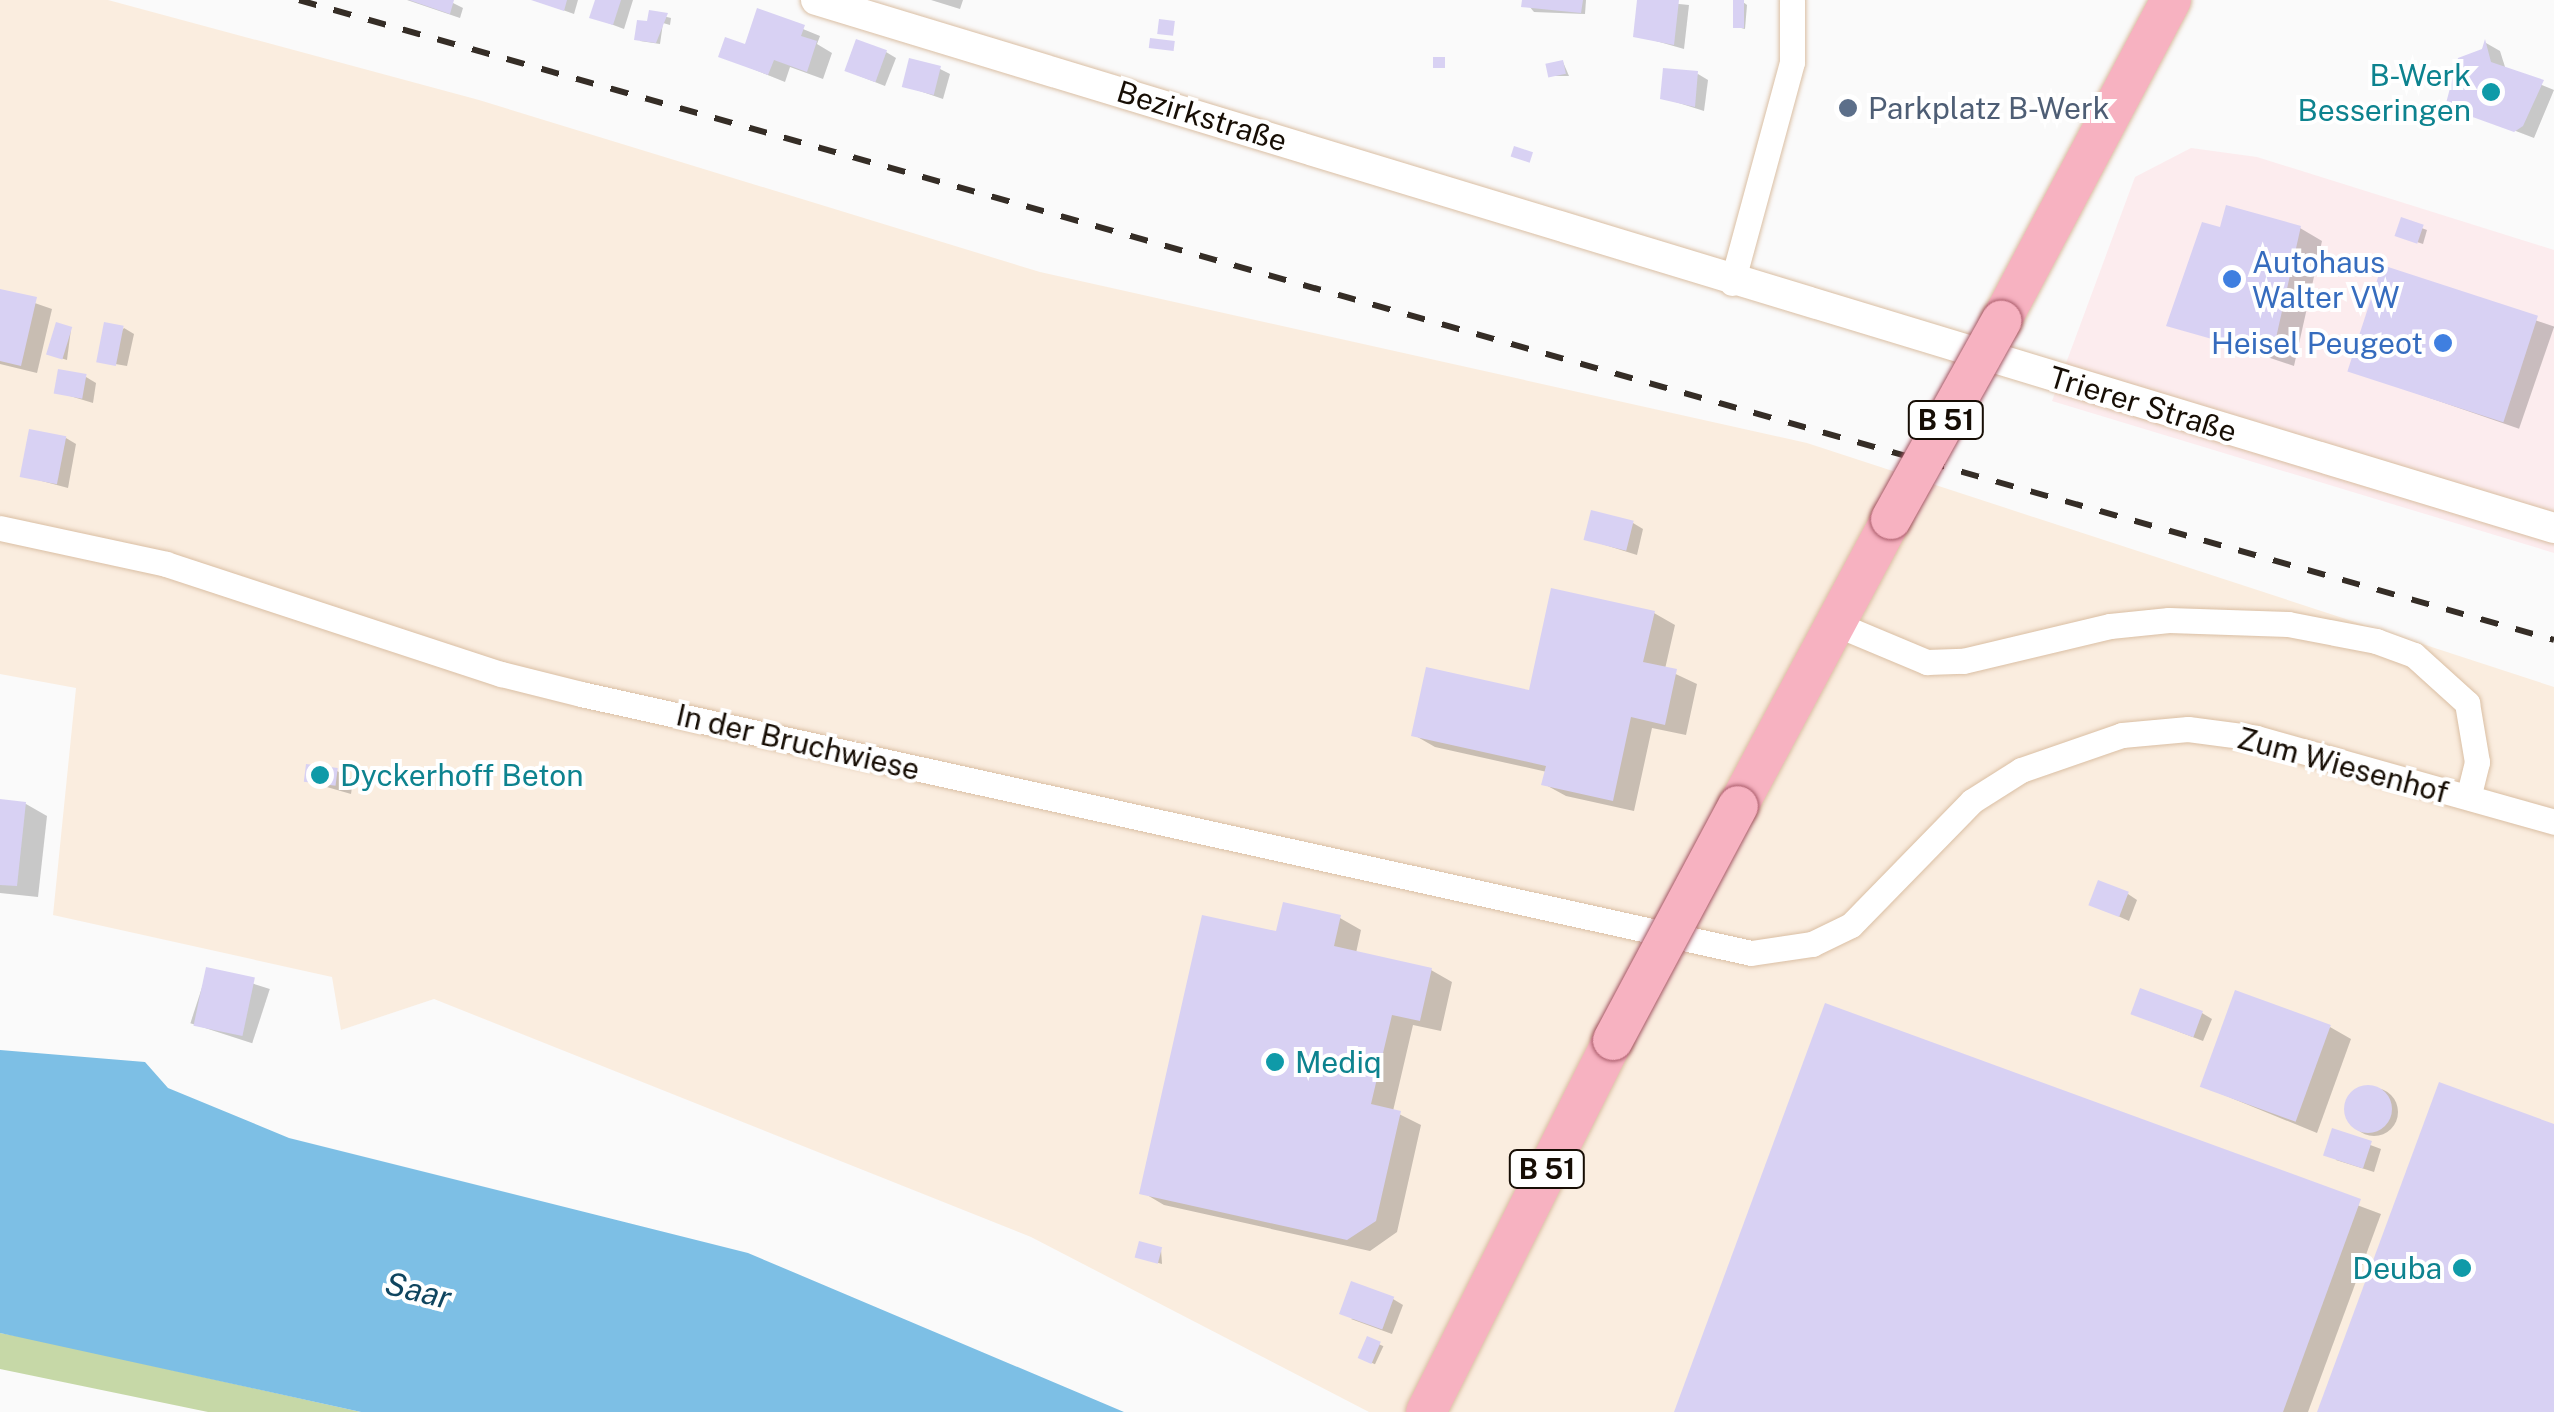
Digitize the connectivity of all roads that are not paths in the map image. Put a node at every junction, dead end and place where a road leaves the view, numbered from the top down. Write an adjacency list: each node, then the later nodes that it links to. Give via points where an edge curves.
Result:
1 (816, 0): 4 (street, Bezirkstraße)
2 (1792, 0): 4 (street, via 1792,62)
3 (2170, 0): 7 (main road, B 51, bridge)
4 (1732, 283): 6 (street, Trierer Straße)
5 (0, 528): 10 (street, In der Bruchwiese, via 166,564 549,686)
6 (2554, 528)
7 (1836, 624): 8 (street, via 1926,662 1962,661 2110,626 2169,620 2288,624 2376,641 2414,655 2467,704 2476,762); 11 (main road, B 51, bridge, via 1613,1040)
8 (2468, 797): 9 (street, Zum Wiesenhof); 10 (street, Zum Wiesenhof, via 2256,738 2188,729 2122,736 2021,770 1972,802 1851,926 1812,944 1751,953)
9 (2554, 822)
10 (1604, 925)
11 (1426, 1412)

